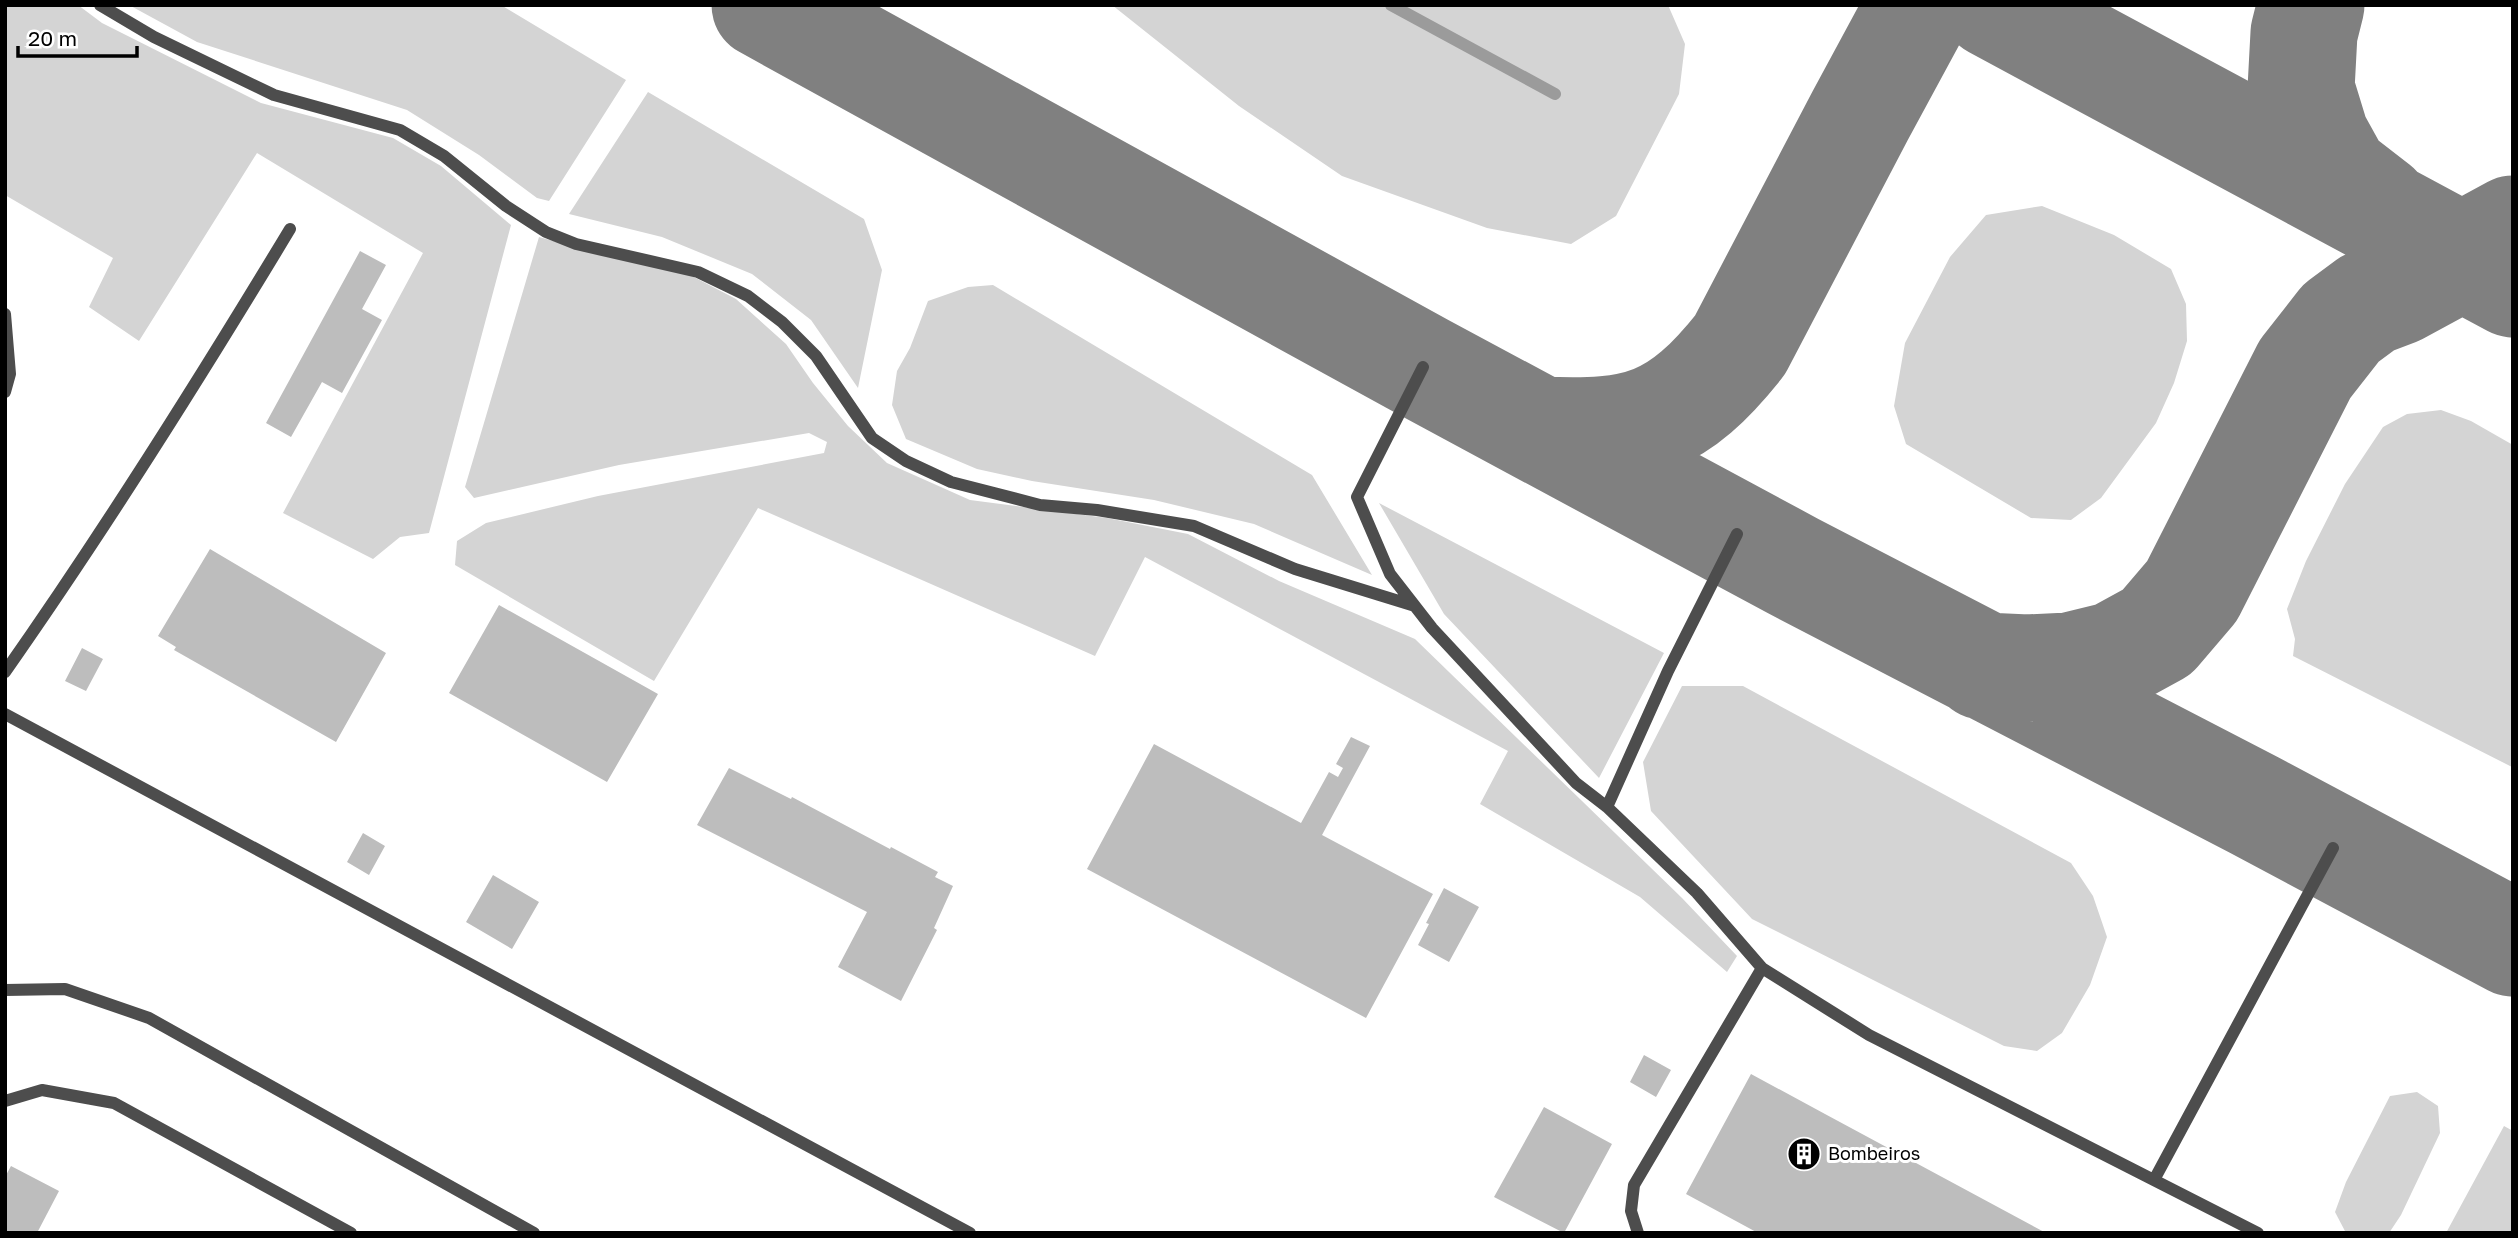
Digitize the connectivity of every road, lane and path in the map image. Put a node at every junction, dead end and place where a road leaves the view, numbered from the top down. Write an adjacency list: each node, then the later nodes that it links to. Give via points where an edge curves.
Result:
1 (100, 5): 7 (lane, via 154,37 274,95 400,130 444,156 546,232 576,244 698,272 748,296 816,356 872,438 906,461 951,482 1040,505 1194,526 1295,569)
2 (290, 229): 8 (lane, via 117,508)
3 (5, 314): 5 (lane, via 10,374)
4 (1423, 367): 7 (lane, via 1357,496 1390,574)
5 (5, 392)
6 (1737, 534): 10 (lane)
7 (1415, 606): 10 (lane, via 1576,783)
8 (5, 672)
9 (5, 714): 18 (lane)
10 (1607, 807): 12 (lane, via 1696,893)
11 (2333, 848): 15 (lane)
12 (1762, 968): 15 (lane, via 1869,1035); 19 (lane, via 1634,1185 1631,1211)
13 (5, 990): 17 (lane, via 65,989 149,1018)
14 (5, 1101): 16 (lane, via 42,1090 114,1103)
15 (2154, 1180): 20 (lane)
16 (351, 1233)
17 (534, 1233)
18 (970, 1233)
19 (1638, 1233)
20 (2258, 1233)

